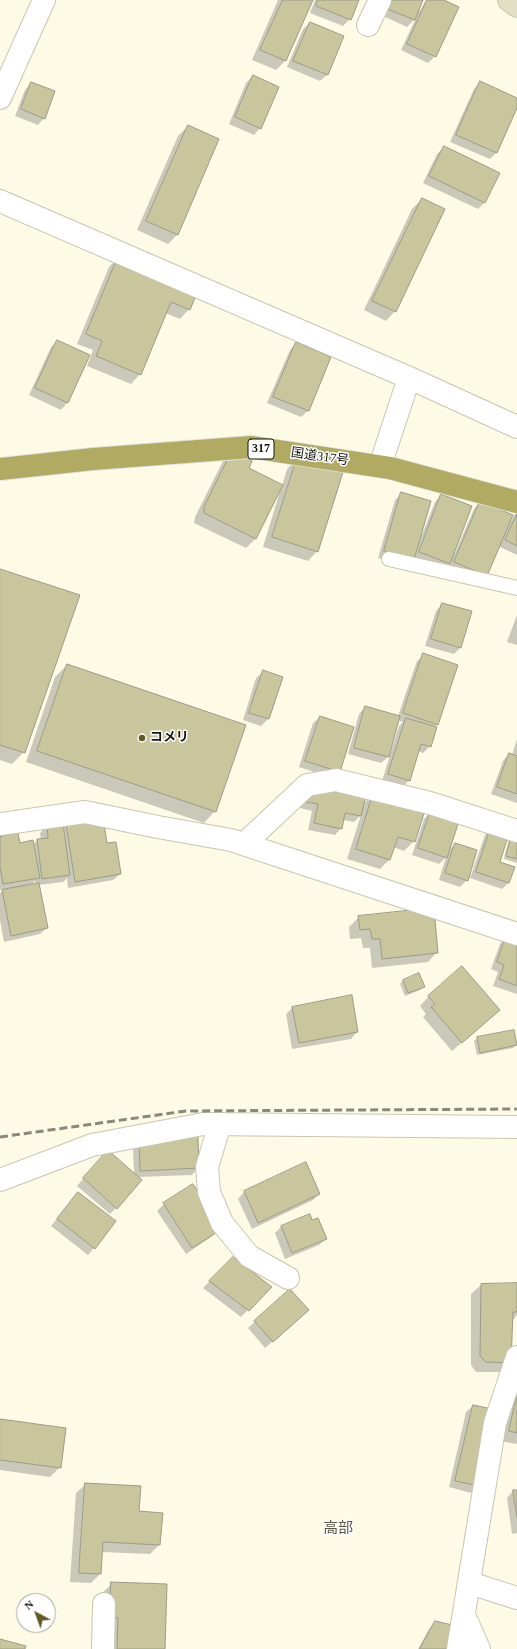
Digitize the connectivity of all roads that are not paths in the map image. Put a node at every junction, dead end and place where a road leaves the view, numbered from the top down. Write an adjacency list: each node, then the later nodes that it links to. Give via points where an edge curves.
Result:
1 (44, 0): 6 (street)
2 (380, 0): 5 (street)
3 (509, 0): 4 (main road)
4 (517, 6)
5 (368, 25)
6 (0, 98)
7 (0, 201): 8 (street)
8 (409, 378): 9 (street); 10 (street)
9 (517, 427)
10 (380, 466): 11 (highway, 国道317号 / 317, via 251,447); 12 (highway, 国道317号 / 317)
11 (0, 469)
12 (517, 502)
13 (389, 559): 14 (lane)
14 (517, 588)
15 (0, 824): 17 (street, via 85,812)
16 (517, 831): 17 (street, via 430,803 336,780 307,785)
17 (244, 844): 18 (street)
18 (517, 934)
19 (220, 1124): 20 (street); 21 (street, via 203,1124 92,1145); 22 (street, via 207,1167 209,1192 222,1223 249,1256)
20 (517, 1128)
21 (0, 1180)
22 (288, 1278)
23 (517, 1357): 24 (street)
24 (512, 1387): 25 (street, via 495,1423)
25 (470, 1583): 26 (street); 28 (street)
26 (517, 1598)
27 (104, 1604): 29 (street)
28 (464, 1615): 30 (street); 31 (street)
29 (103, 1649)
30 (458, 1649)
31 (479, 1649)

